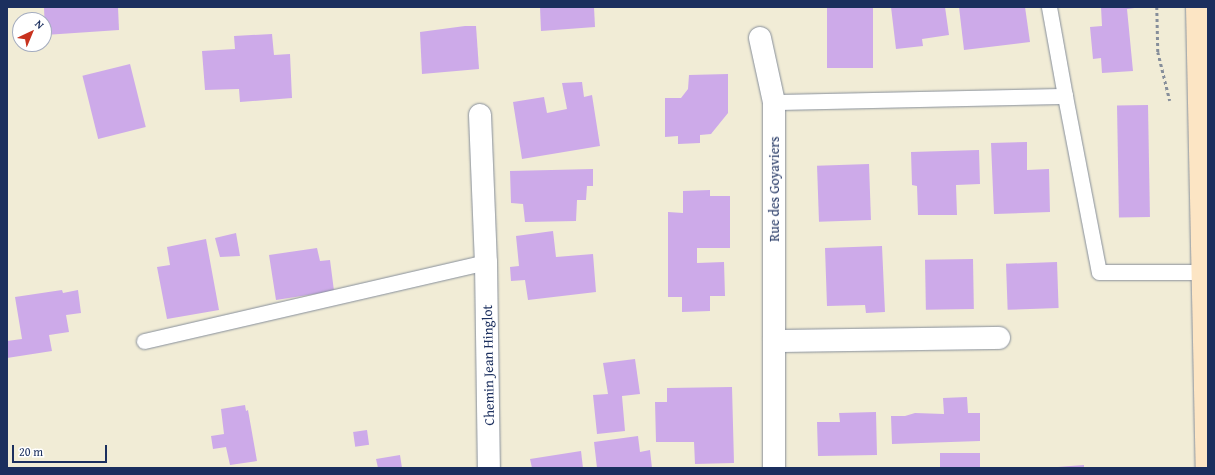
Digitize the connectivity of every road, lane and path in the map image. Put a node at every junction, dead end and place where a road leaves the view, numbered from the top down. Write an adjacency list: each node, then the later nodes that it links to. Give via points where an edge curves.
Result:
1 (1049, 7): 4 (lane)
2 (1197, 7): 8 (main road)
3 (760, 38): 5 (street, Rue des Goyaviers)
4 (1065, 96): 5 (lane); 8 (lane, via 1100,272)
5 (774, 102): 11 (street, Rue des Goyaviers)
6 (480, 115): 7 (street, Chemin Jean Hinglot)
7 (486, 262): 10 (lane); 12 (street, Chemin Jean Hinglot)
8 (1202, 272): 14 (main road)
9 (998, 338): 11 (street)
10 (144, 341)
11 (774, 341): 13 (street, Rue des Goyaviers)
12 (490, 468)
13 (774, 468)
14 (1207, 468)

